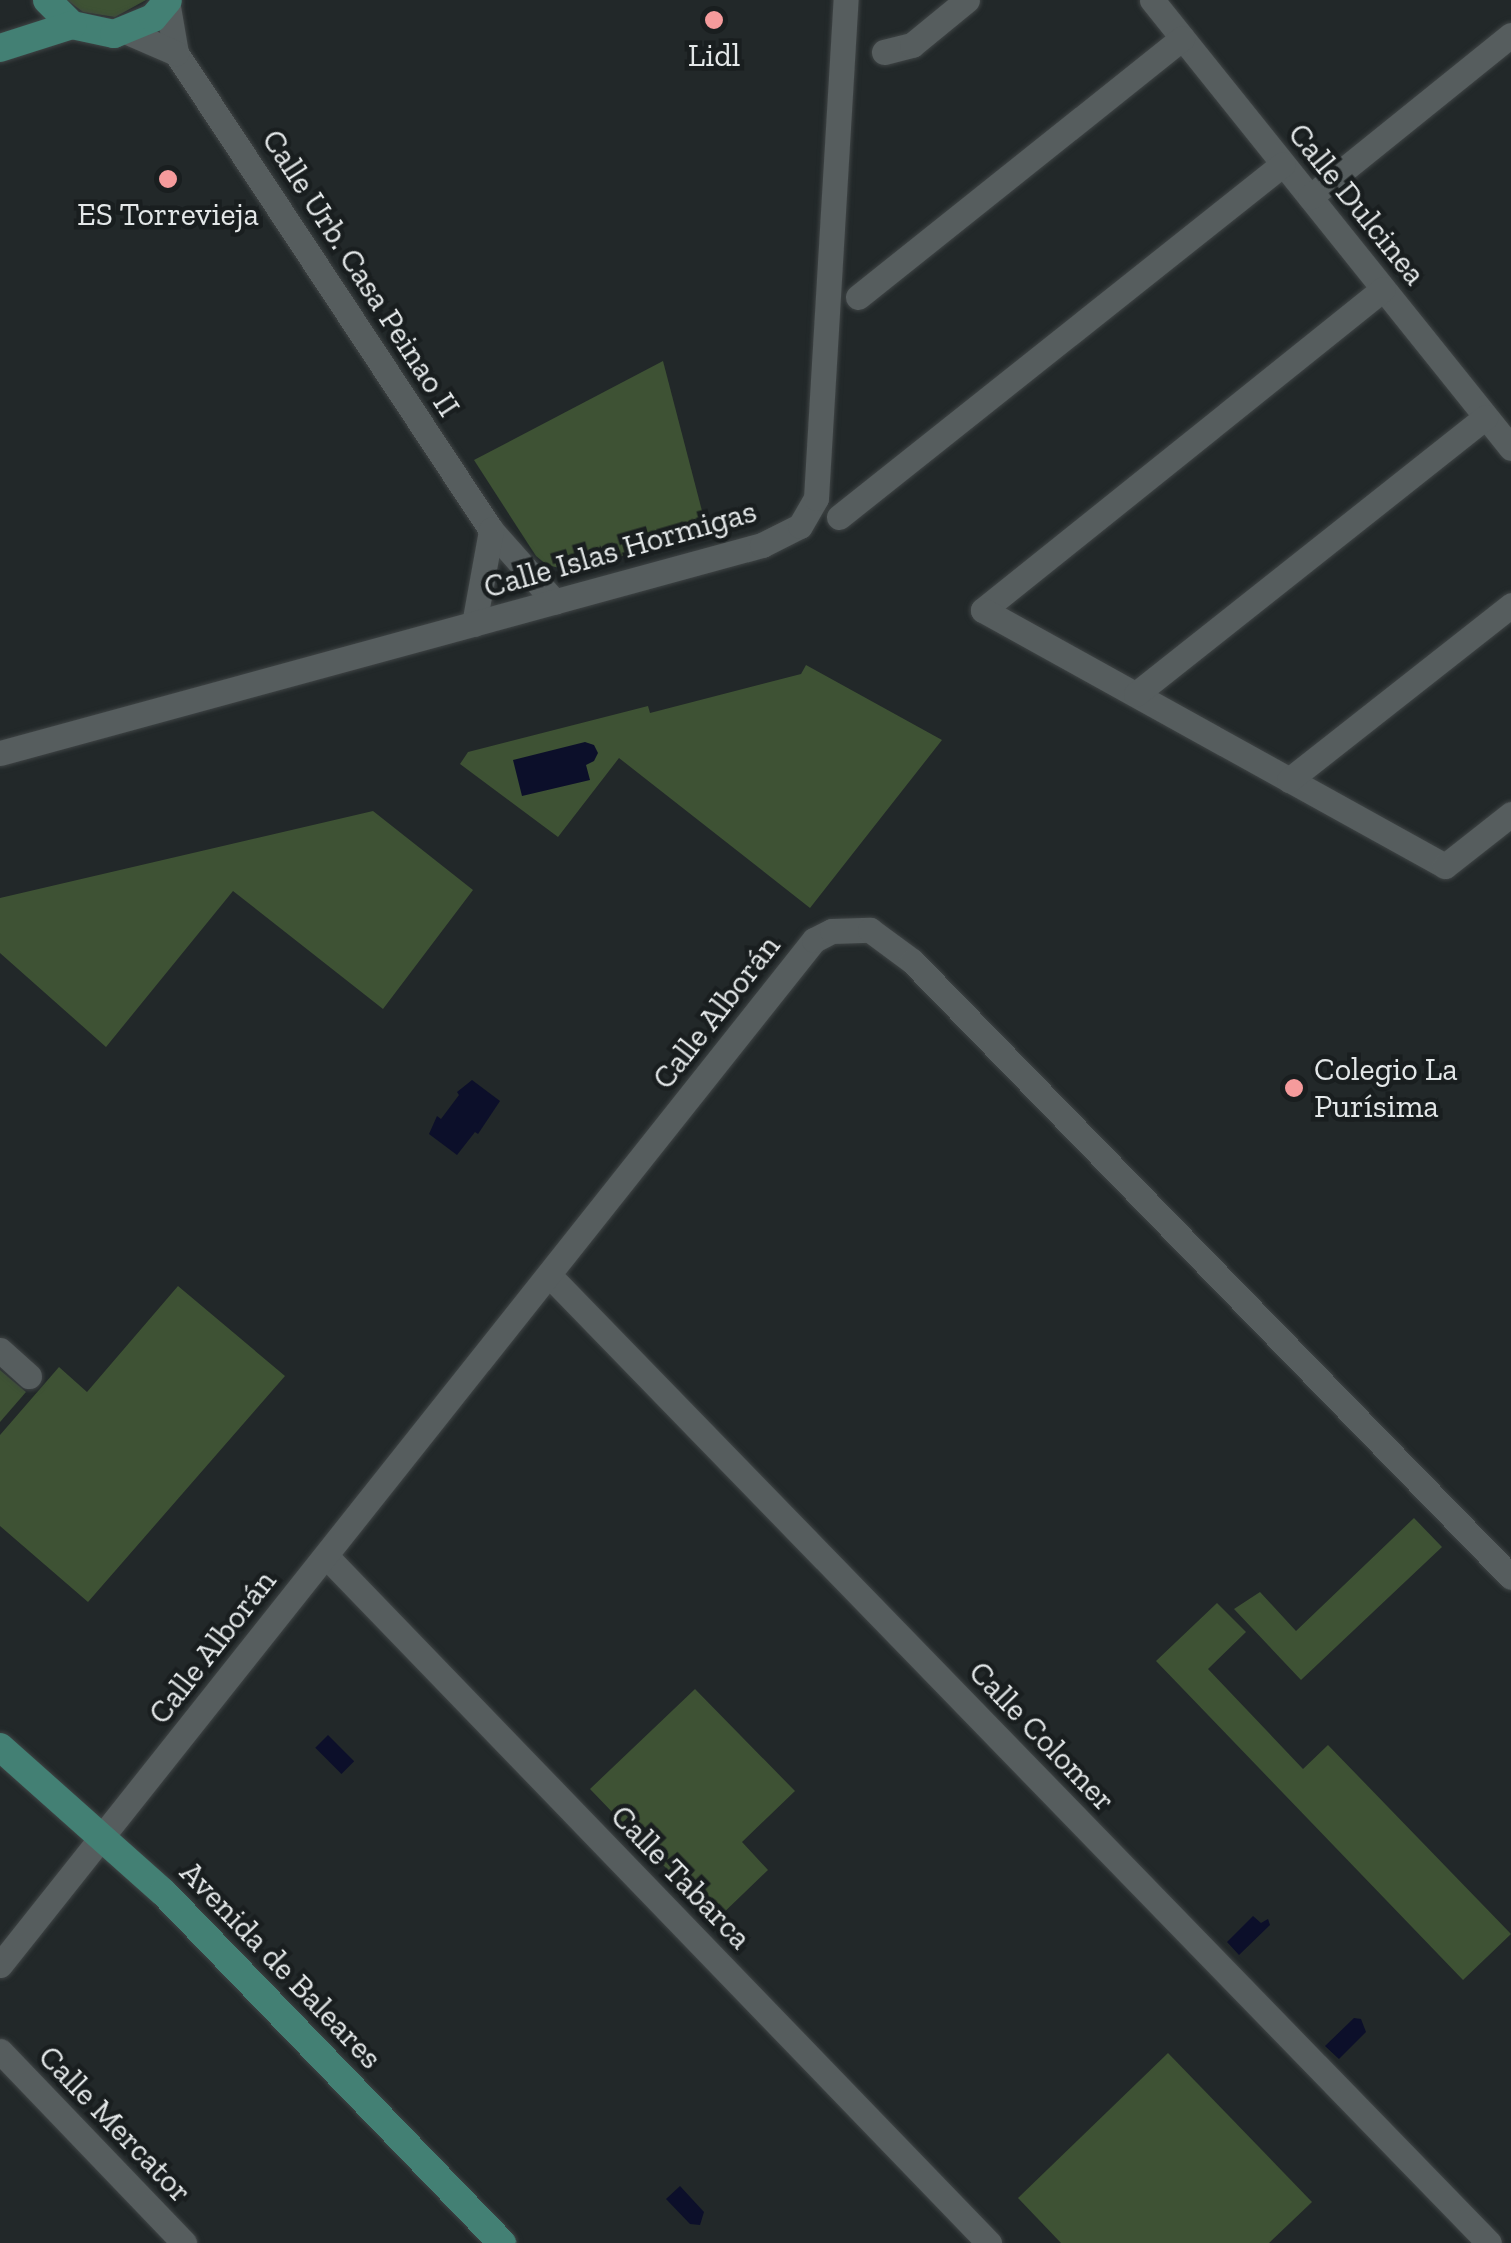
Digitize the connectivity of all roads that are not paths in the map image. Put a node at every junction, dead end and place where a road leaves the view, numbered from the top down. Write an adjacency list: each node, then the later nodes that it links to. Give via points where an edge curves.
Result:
1 (47, 0): 6 (main road)
2 (167, 0): 7 (main road, via 153,18); 12 (street, Calle Urb. Casa Peinao II)
3 (846, 0): 21 (street, Calle Islas Hormigas, via 810,513 784,537 762,545)
4 (968, 0): 11 (street, via 912,44)
5 (1152, 0): 9 (street, Calle Dulcinea)
6 (72, 25): 7 (main road, via 92,33); 10 (main road)
7 (125, 31): 12 (street)
8 (1511, 35): 14 (street)
9 (1182, 38): 13 (street, Calle Dulcinea); 16 (street)
10 (0, 48)
11 (884, 52)
12 (176, 53): 20 (street, Calle Urb. Casa Peinao II)
13 (1283, 164): 14 (street, Calle Dulcinea); 19 (street)
14 (1310, 197): 15 (street, Calle Dulcinea)
15 (1383, 289): 17 (street, Calle Dulcinea); 24 (street, via 984,610)
16 (858, 297)
17 (1486, 417): 18 (street, Calle Dulcinea); 24 (street)
18 (1511, 448)
19 (838, 517)
20 (492, 530): 21 (street, Calle Urb. Casa Peinao II); 23 (street)
21 (555, 602): 23 (street, Calle Islas Hormigas)
22 (1511, 605): 26 (street)
23 (474, 624): 25 (street, Calle Islas Hormigas)
24 (1136, 694): 26 (street)
25 (0, 753)
26 (1289, 780): 27 (street, via 1445,866)
27 (1511, 814)
28 (549, 1275): 31 (street, Calle Alborán); 32 (street, Calle Alborán, via 814,940 852,928 870,930 912,960); 40 (street, Calle Colomer)
29 (0, 1350): 30 (street)
30 (29, 1376)
31 (326, 1556): 34 (street, Calle Alborán); 39 (street, Calle Tabarca)
32 (1511, 1577)
33 (0, 1747): 34 (main road, Avenida de Baleares)
34 (102, 1837): 35 (street, Calle Alborán); 38 (main road, Avenida de Baleares)
35 (0, 1964)
36 (0, 2051): 37 (street, Calle Mercator)
37 (184, 2243)
38 (502, 2243)
39 (989, 2243)
40 (1489, 2243)

